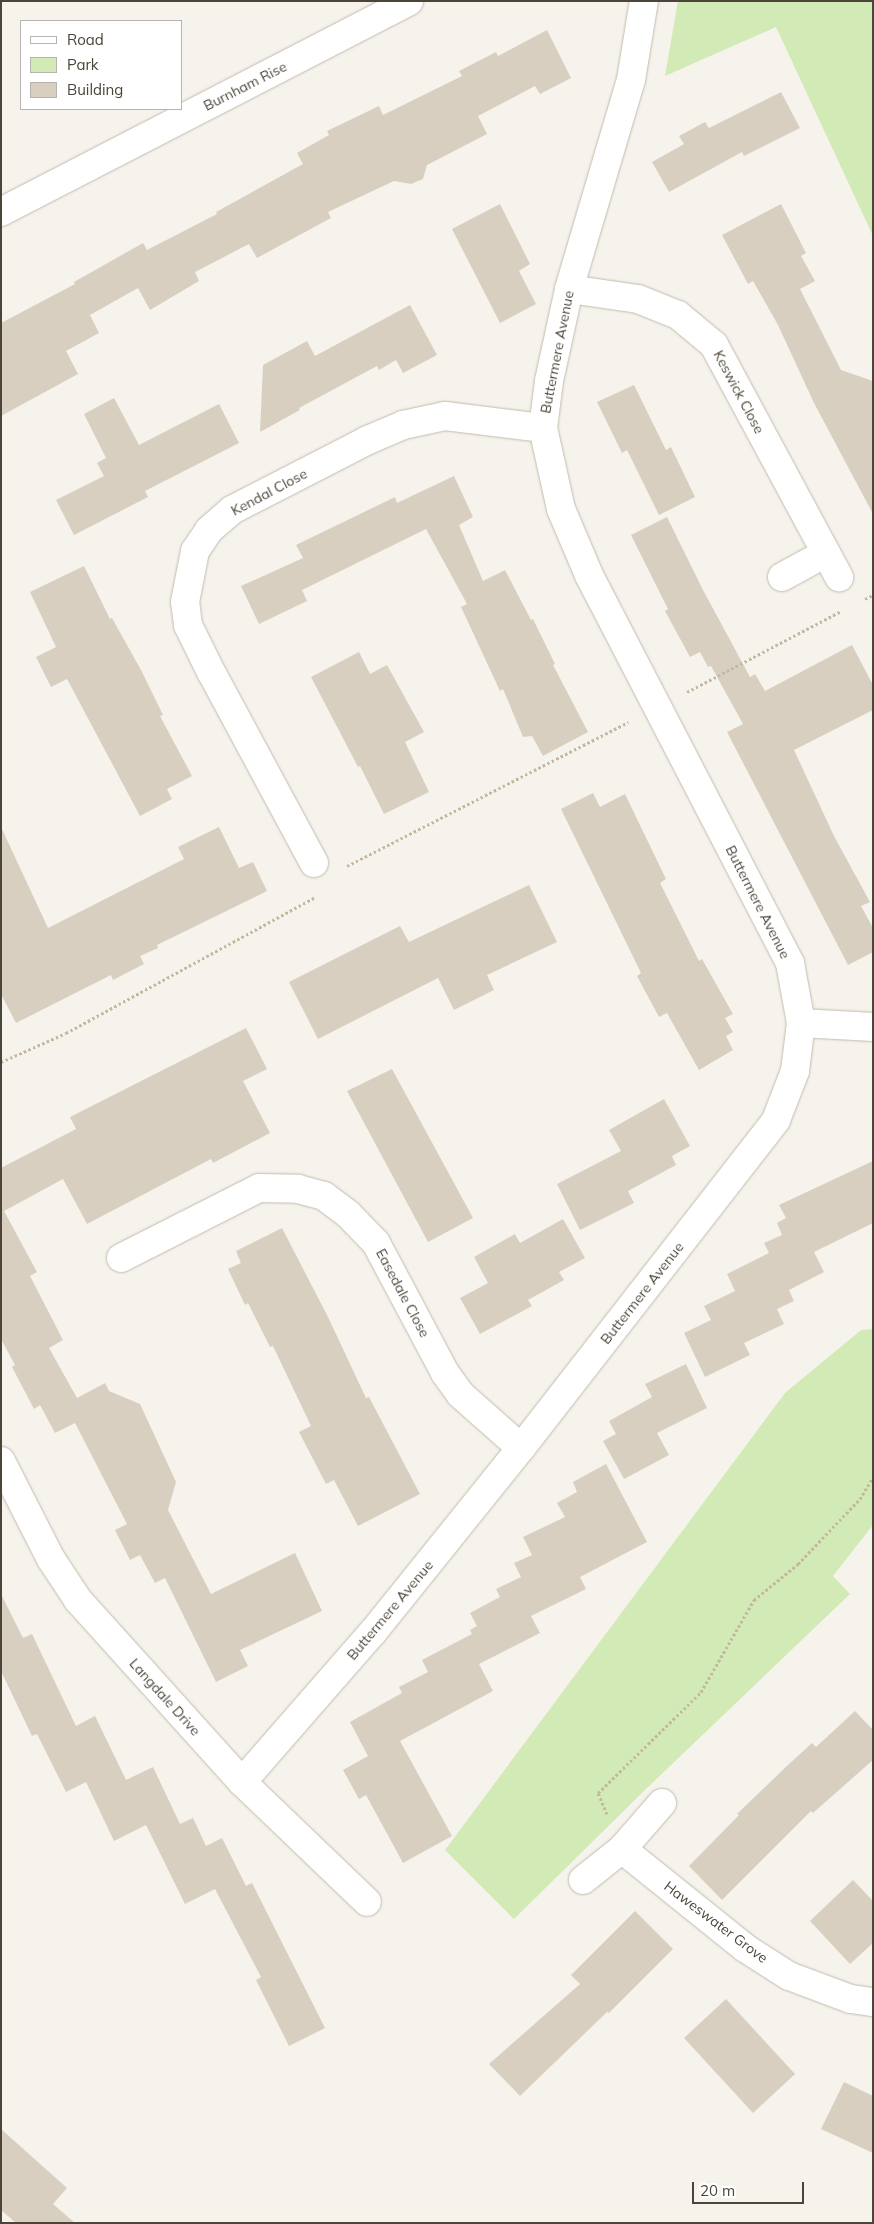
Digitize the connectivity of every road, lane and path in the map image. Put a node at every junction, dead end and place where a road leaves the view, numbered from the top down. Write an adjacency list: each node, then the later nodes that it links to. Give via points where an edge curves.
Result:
1 (409, 1): 3 (street, Burnham Rise)
2 (644, 1): 4 (street, Buttermere Avenue, via 631,80)
3 (1, 212)
4 (569, 289): 5 (street, Buttermere Avenue); 6 (street, Keswick Close, via 638,299 678,315 714,345 832,565)
5 (543, 428): 10 (street, Buttermere Avenue, via 561,509 589,575); 11 (street, Kendal Close, via 444,416 403,425 232,510 209,530 195,551 185,602 188,625)
6 (782, 577)
7 (873, 595): 8 (path)
8 (859, 602)
9 (843, 611): 10 (path)
10 (657, 707): 11 (path); 12 (street, Buttermere Avenue, via 790,963)
11 (319, 870): 14 (path, via 331,888 66,1033)
12 (801, 1024): 13 (street); 16 (street, Buttermere Avenue, via 795,1071 776,1120)
13 (873, 1027)
14 (1, 1062)
15 (121, 1258): 16 (street, Easedale Close, via 259,1188 298,1189 324,1196 348,1214 376,1243 445,1374 460,1394)
16 (521, 1448): 19 (street, Buttermere Avenue, via 373,1632)
17 (1, 1461): 19 (street, Langdale Drive, via 51,1559 78,1600)
18 (873, 1477): 21 (path, via 860,1498 798,1564 754,1600 701,1692 598,1793)
19 (242, 1782): 23 (street, Langdale Drive)
20 (662, 1803): 21 (street)
21 (622, 1849): 22 (street); 24 (street, Haweswater Grove, via 745,1948 789,1976 851,1999)
22 (583, 1880)
23 (367, 1902)
24 (873, 2002)

